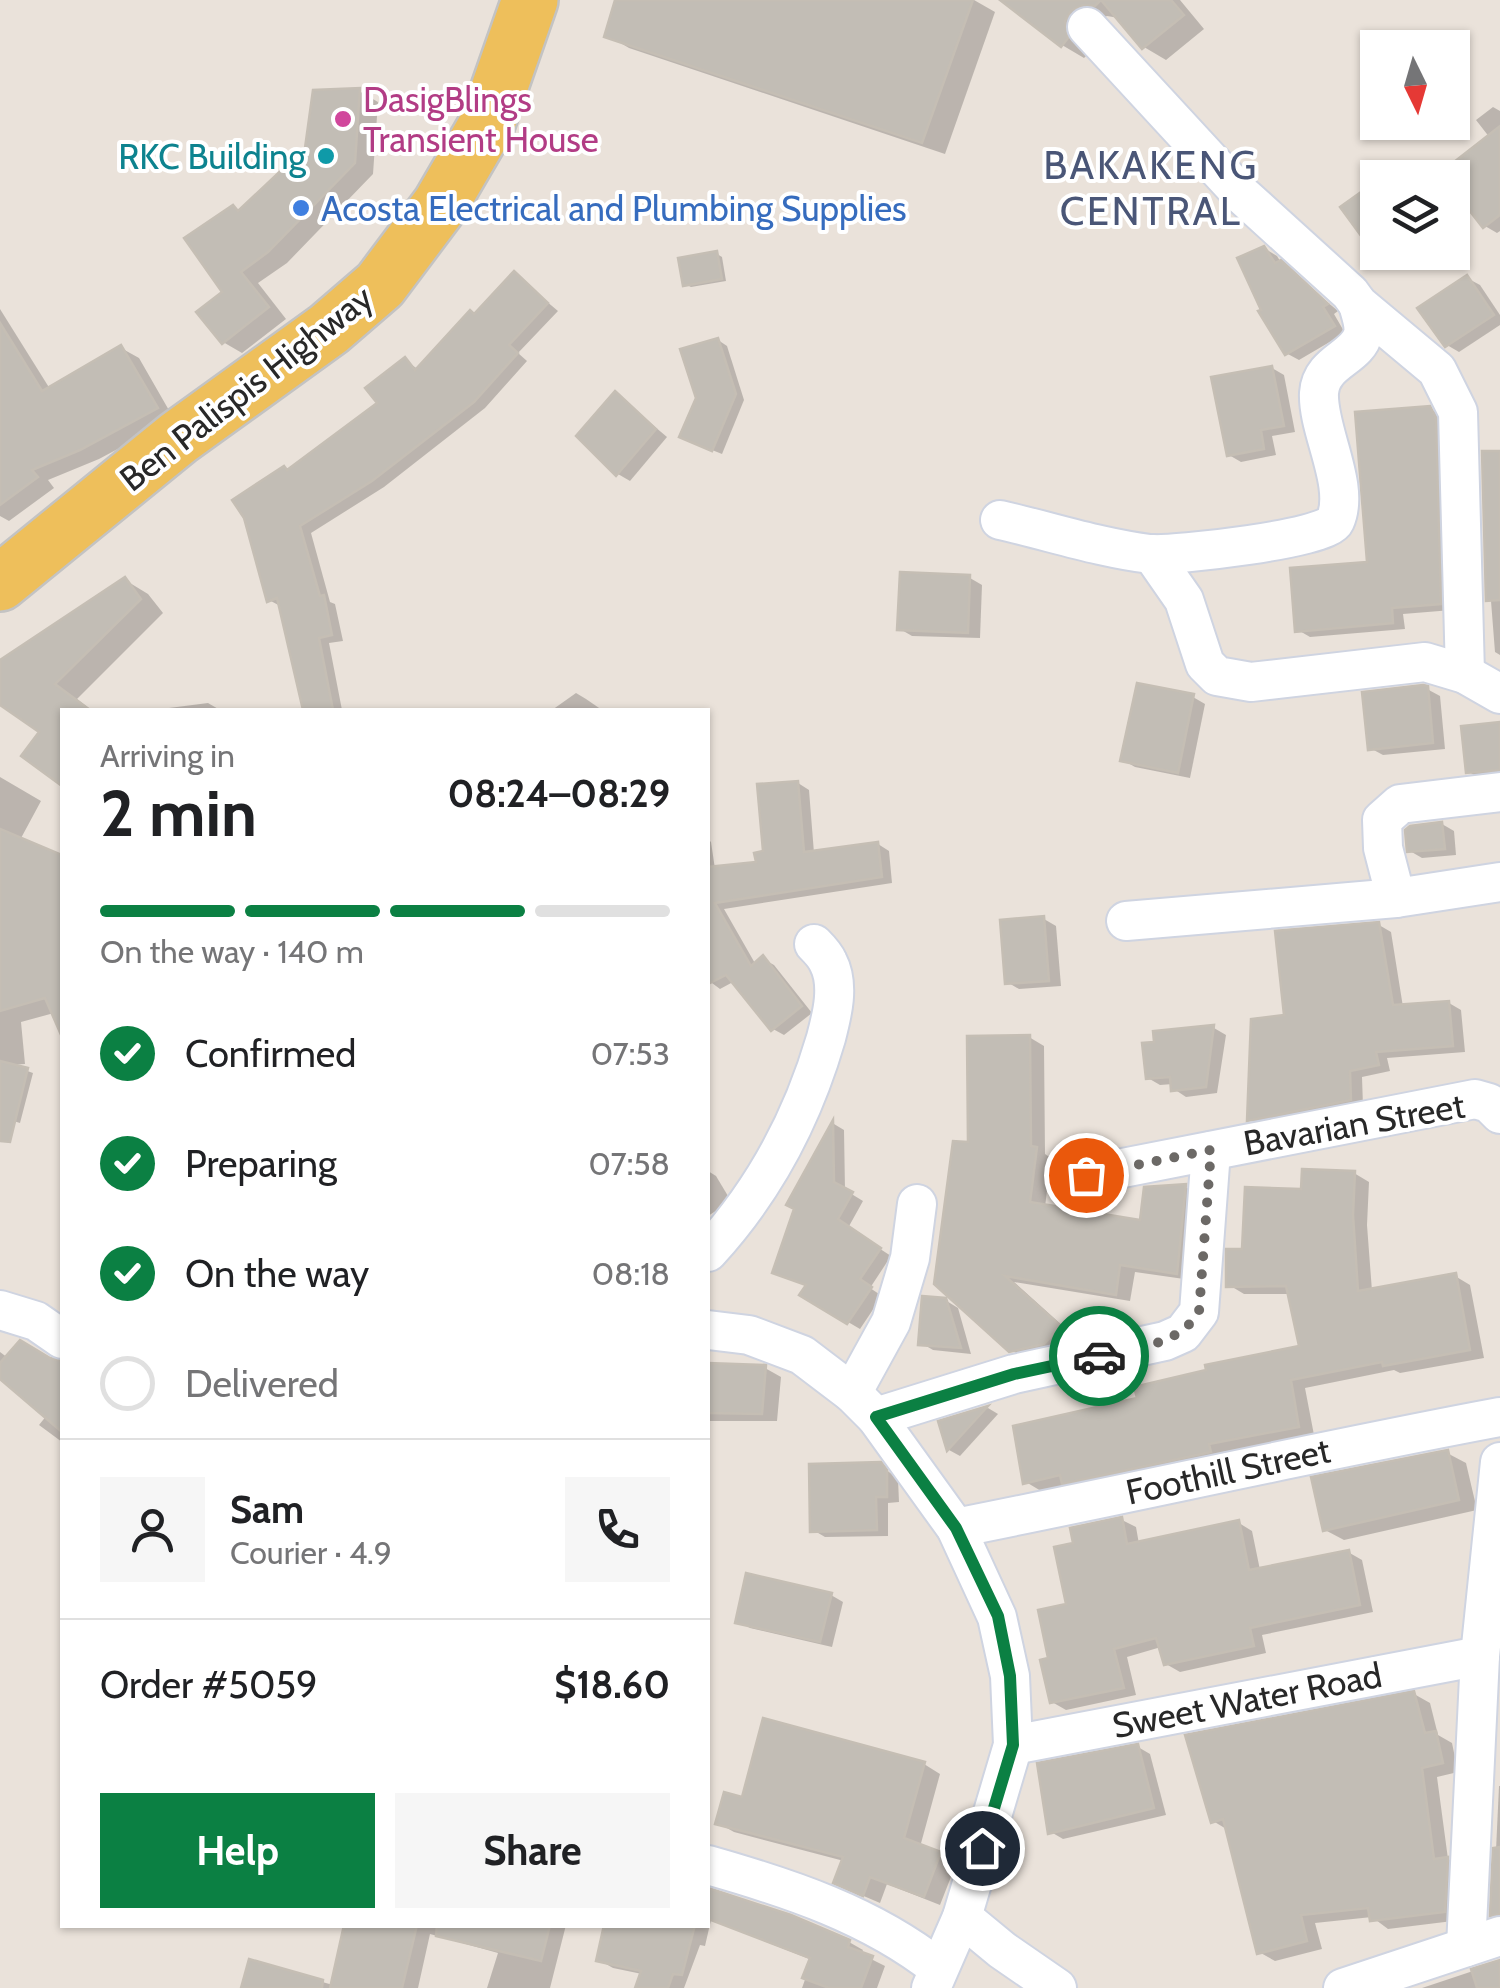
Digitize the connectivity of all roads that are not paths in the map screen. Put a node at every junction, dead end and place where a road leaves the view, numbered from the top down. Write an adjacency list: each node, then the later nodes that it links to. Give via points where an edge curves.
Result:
1 (530, 0): 6 (main road, Ben Palispis Highway, via 486,126 440,205 380,286)
2 (1087, 27): 3 (street, via 1242,196)
3 (1358, 304): 5 (street, via 1359,342 1330,367 1319,388 1338,488 1336,521 1328,530 1295,539); 7 (street, via 1437,370 1458,412)
4 (1000, 520): 5 (street)
5 (1152, 554): 7 (street, via 1184,600 1205,664 1218,676 1250,682 1424,662)
6 (0, 582)
7 (1465, 674): 8 (street)
8 (1500, 694)
9 (1500, 792): 11 (street, via 1392,809 1382,820 1383,848)
10 (1500, 882): 11 (street)
11 (1396, 898): 12 (street)
12 (1126, 922)
13 (814, 944): 18 (street, via 828,961 834,1003 816,1072 786,1143)
14 (1500, 1114): 15 (street, Bavarian Street, via 1475,1099)
15 (1211, 1150): 16 (street, Bavarian Street); 22 (street, via 1199,1312 1183,1333)
16 (1086, 1175)
17 (917, 1204): 22 (street, via 910,1258)
18 (710, 1250)
19 (0, 1310): 21 (street, via 36,1321)
20 (710, 1330): 22 (street, via 749,1335 802,1356)
21 (60, 1338)
22 (864, 1405): 25 (street)
23 (1500, 1417): 25 (street, Foothill Street)
24 (1500, 1462): 26 (street)
25 (956, 1528): 27 (street, via 998,1616)
26 (1480, 1656): 27 (street, Sweet Water Road); 30 (street)
27 (1013, 1745): 29 (street)
28 (710, 1866): 31 (street, via 771,1883 892,1934)
29 (962, 1917): 31 (street); 32 (street)
30 (1483, 1941): 33 (street)
31 (934, 1978)
32 (1057, 1988)
33 (1344, 1988)

